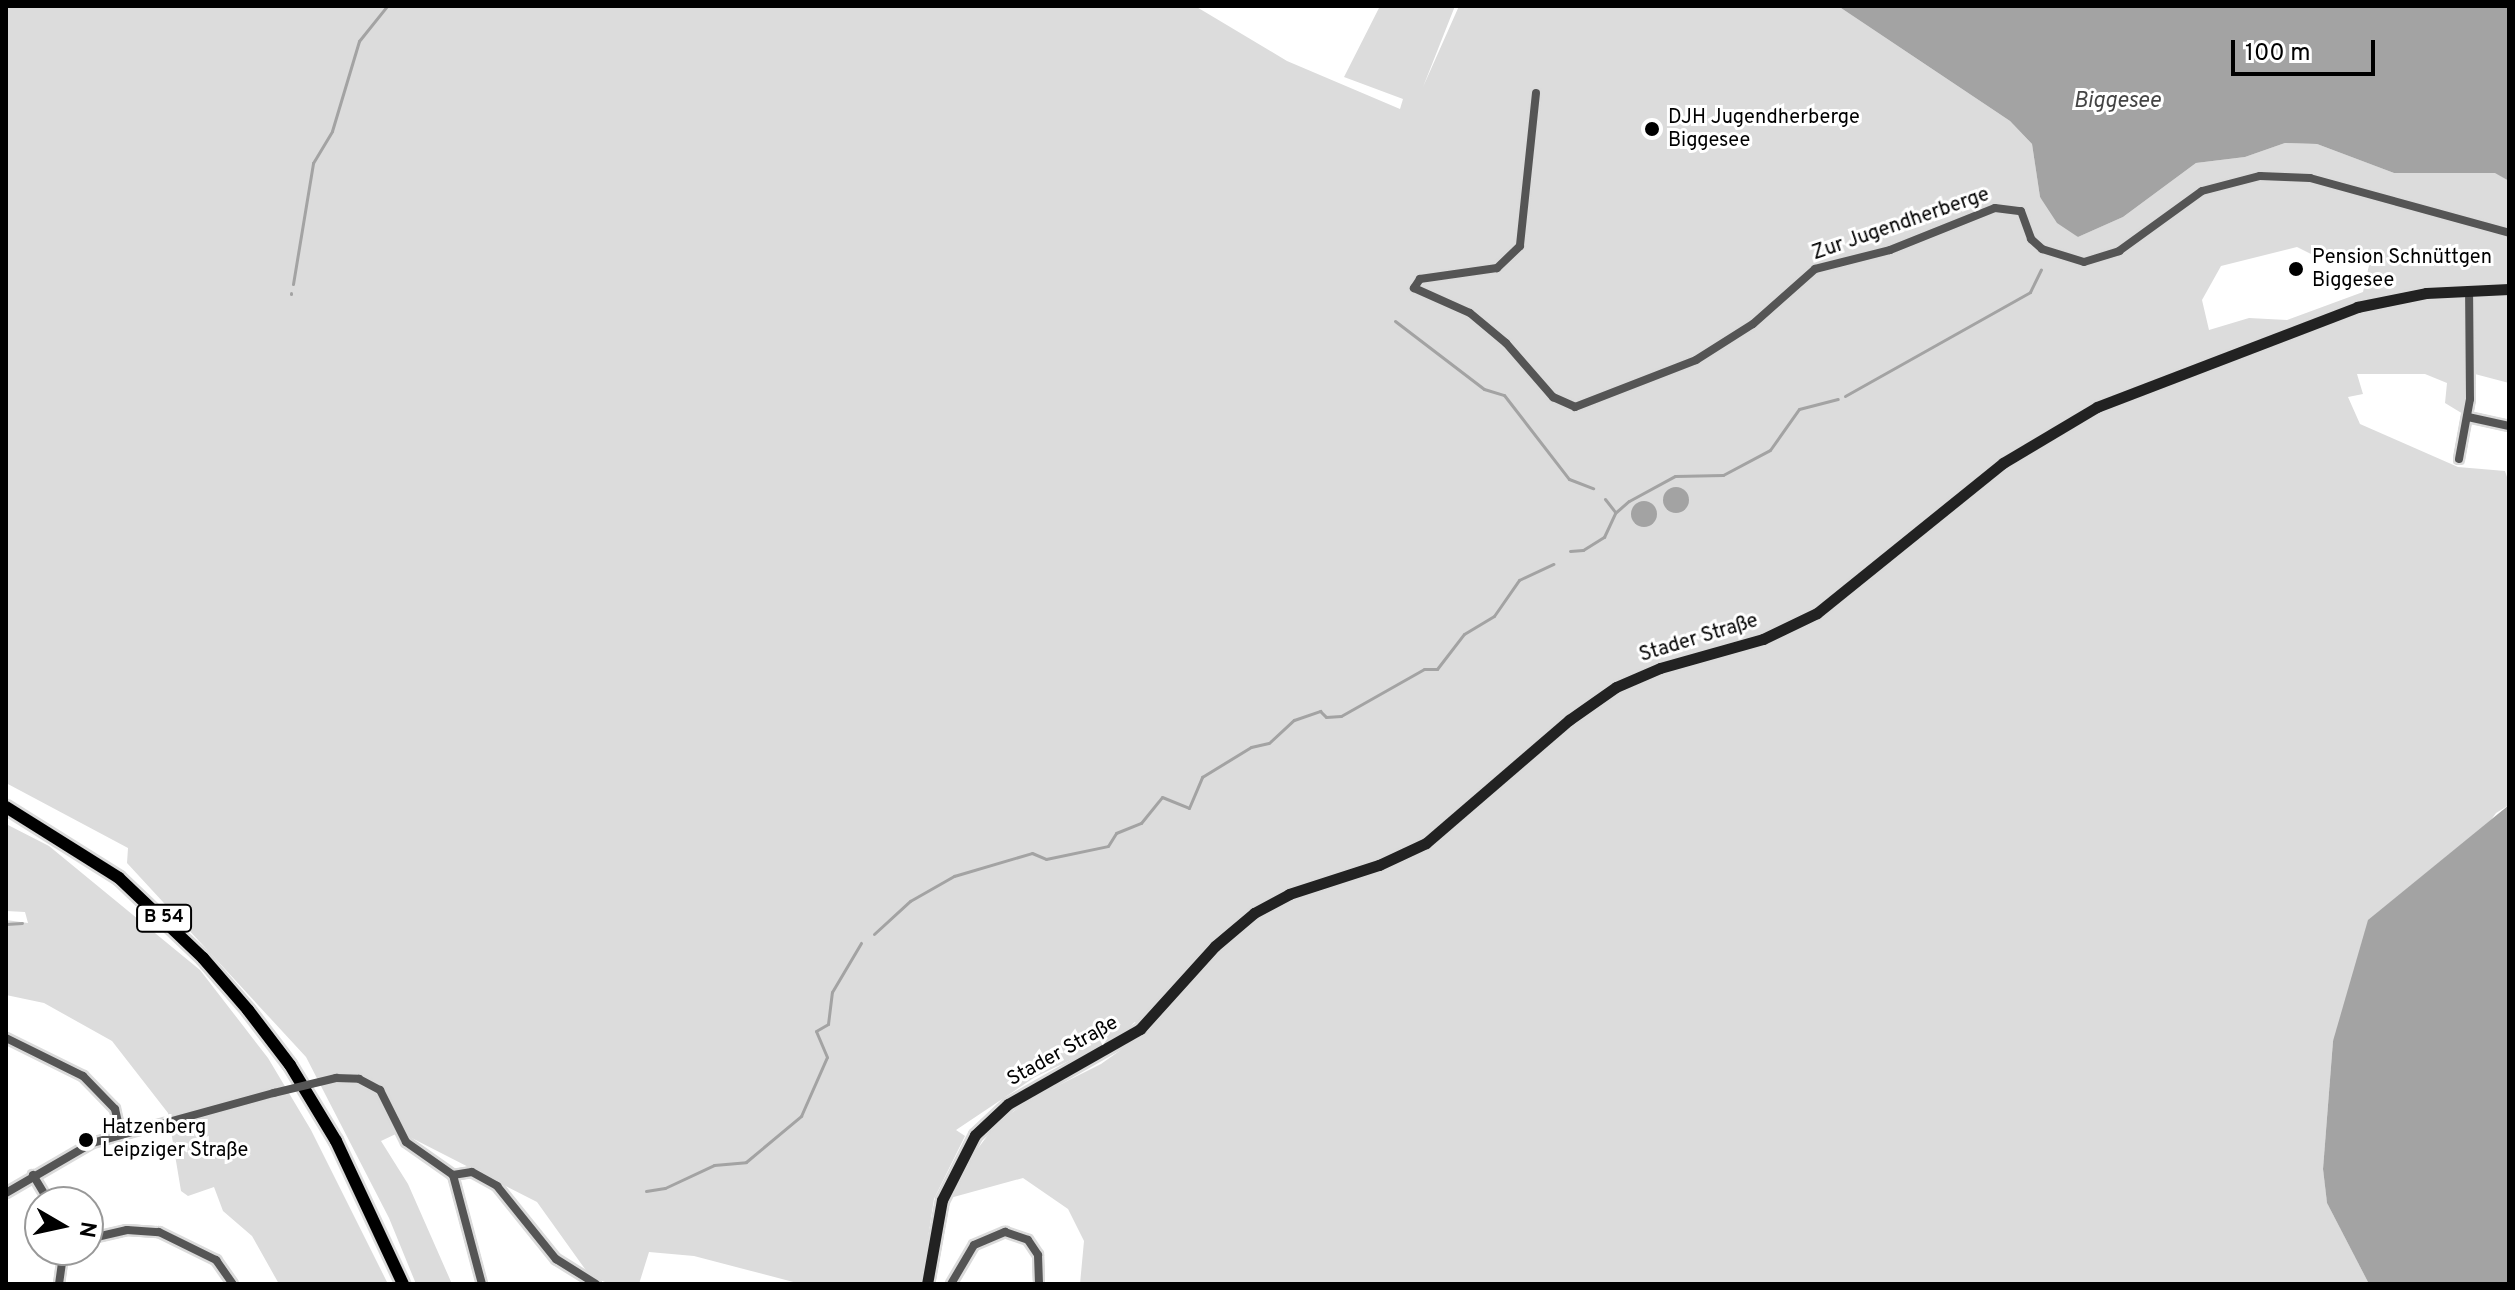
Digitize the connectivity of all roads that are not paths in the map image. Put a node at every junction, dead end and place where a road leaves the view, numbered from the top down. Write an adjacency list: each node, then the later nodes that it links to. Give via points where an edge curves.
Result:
1 (1536, 93): 2 (street, Zur Jugendherberge, via 1520,246 1497,268 1420,279 1414,288 1470,313 1506,343 1553,397 1575,407 1696,360 1753,324 1815,269 1890,250 1995,208 2021,211 2031,239 2042,249 2084,262 2119,251 2202,191 2260,176 2310,178)
2 (2509, 233)
3 (2509, 289): 4 (street, Stader Straße)
4 (2469, 290): 5 (street); 20 (street, Stader Straße, via 2357,307 2097,407 2003,463 1817,613 1763,639 1660,668 1616,687 1569,720 1426,843 1379,865 1289,894 1254,913 1215,946 1140,1029 1008,1104 975,1135 942,1200)
5 (2468, 417): 6 (street); 7 (street)
6 (2509, 426)
7 (2459, 459)
8 (6, 807): 17 (main road, B 54, via 119,878 203,958 248,1010 290,1065 336,1141)
9 (6, 1040): 10 (street, via 83,1076 115,1109)
10 (121, 1134): 11 (street); 12 (street, bridge, via 336,1078 359,1079 380,1090 406,1142)
11 (33, 1175): 13 (street); 14 (street)
12 (453, 1175): 18 (street); 19 (street, via 472,1172 497,1186 556,1259)
13 (40, 1186)
14 (6, 1193)
15 (104, 1235): 16 (street, via 159,1232 216,1260)
16 (233, 1284)
17 (403, 1284)
18 (482, 1284)
19 (596, 1284)
20 (927, 1284)
21 (951, 1284): 22 (street, via 974,1245 1005,1232 1028,1240 1038,1255)
22 (1039, 1284)

